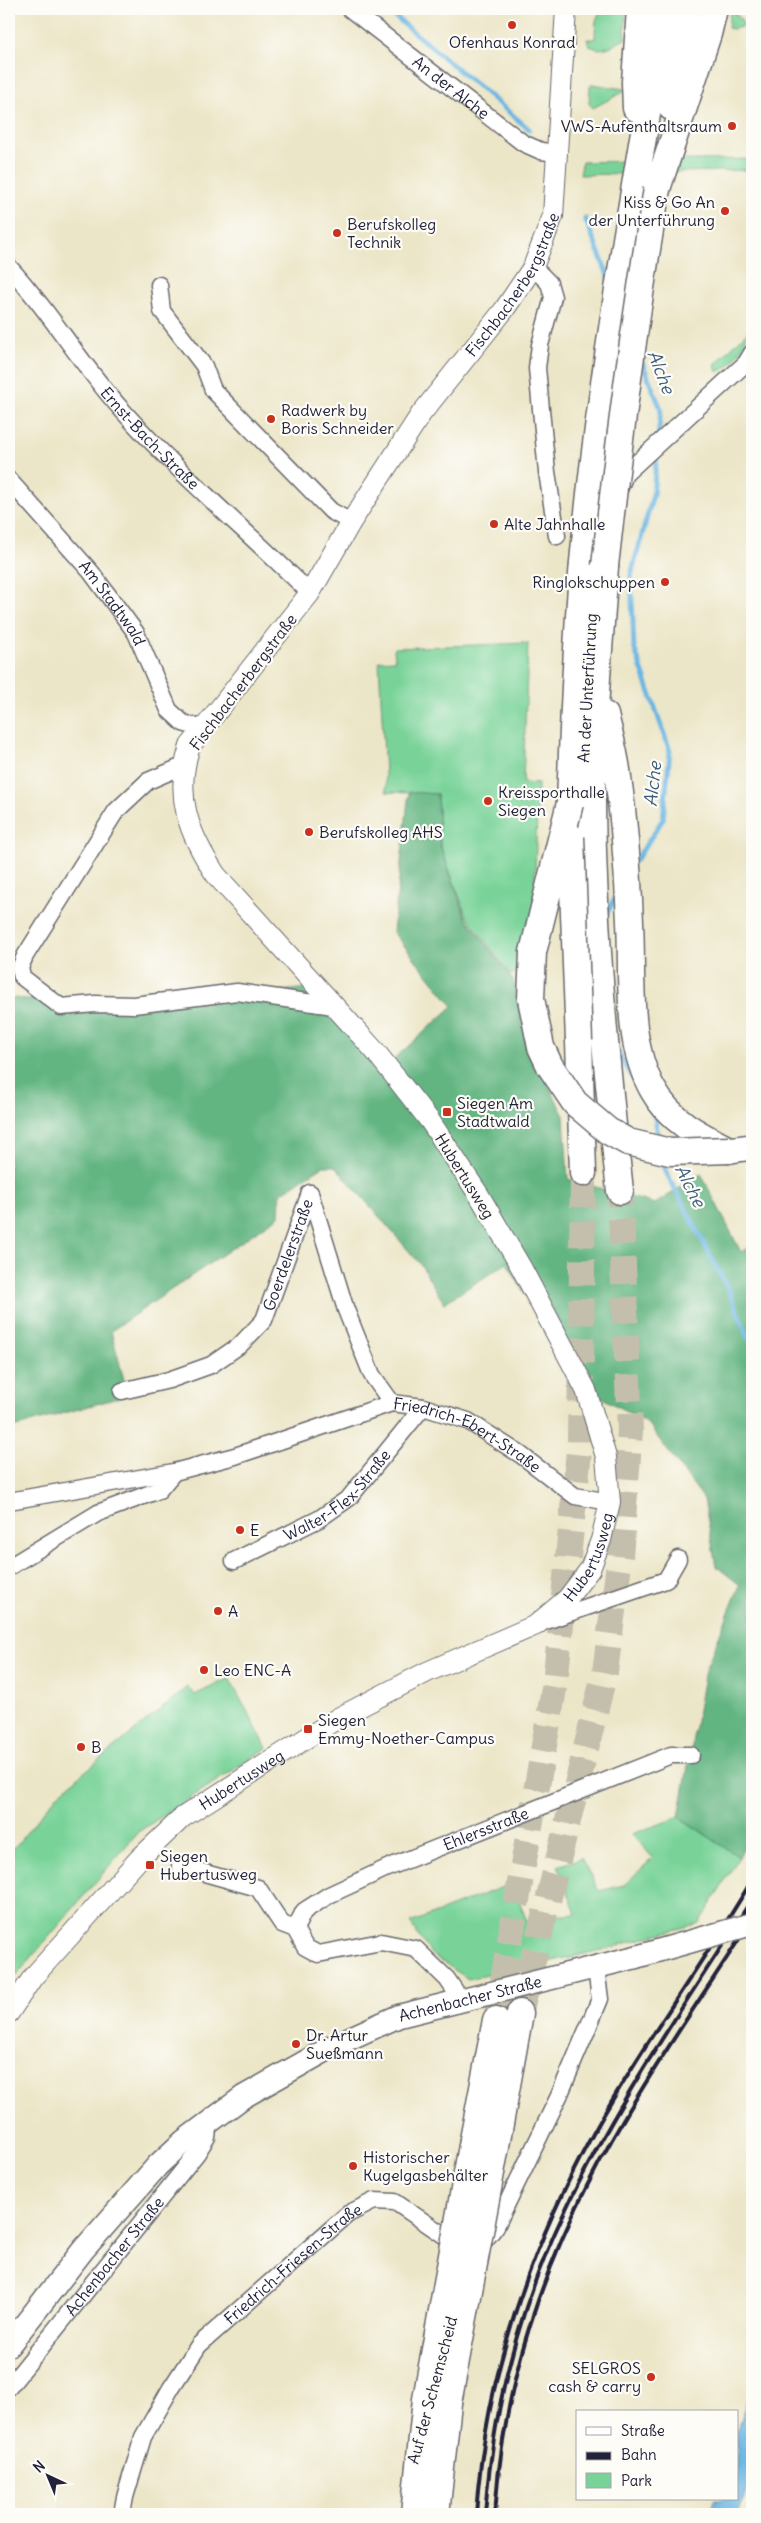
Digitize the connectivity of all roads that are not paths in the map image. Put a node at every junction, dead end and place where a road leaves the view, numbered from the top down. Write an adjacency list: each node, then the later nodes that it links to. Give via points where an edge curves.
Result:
1 (350, 9): 7 (street, An der Alche, via 523,142 541,151)
2 (566, 9): 7 (street, Fischbacherbergstraße)
3 (640, 9): 8 (highway, via 635,82)
4 (665, 9): 8 (highway)
5 (687, 9): 9 (highway)
6 (714, 9): 9 (highway)
7 (558, 153): 10 (street, Fischbacherbergstraße, via 553,216)
8 (638, 167): 21 (highway, via 584,550)
9 (657, 189): 18 (highway, bridge, via 638,296 618,444 605,566)
10 (533, 266): 15 (street, Fischbacherbergstraße, via 504,310 421,414); 16 (street, via 549,283 553,297 537,368)
11 (9, 267): 17 (street, Ernst-Bach-Straße, via 121,409)
12 (159, 285): 15 (street, via 162,311 204,366 213,390 331,511)
13 (752, 353): 22 (street, An der Unterführung, via 746,363 625,474 596,548 577,863)
14 (9, 480): 19 (street, Am Stadtwald, via 91,572 136,632 170,710 183,723)
15 (351, 522): 17 (street, Fischbacherbergstraße)
16 (557, 536)
17 (310, 593): 19 (street, Fischbacherbergstraße)
18 (598, 680): 24 (highway, via 618,776 634,1021 645,1074 663,1106 677,1120 695,1133); 26 (highway, via 592,799 594,870 607,1071)
19 (204, 728): 20 (street, Fischbacherbergstraße, via 190,746)
20 (184, 766): 23 (street, Hubertusweg, via 183,795 188,825 201,853); 23 (street, Fischbacherbergstraße, via 148,781 116,811 25,956 20,968 22,977 61,1007 134,1005 237,992)
21 (570, 803): 24 (highway, bridge, via 533,952 531,999 541,1047 550,1066 575,1103 608,1131 628,1142 670,1152); 25 (highway, bridge)
22 (545, 926)
23 (334, 1006): 32 (street, Hubertusweg, via 375,1051 435,1128 521,1267 586,1390 606,1456)
24 (740, 1149)
25 (583, 1173)
26 (620, 1191)
27 (122, 1391): 28 (street, Goerdelerstraße, via 169,1380 211,1365 240,1345 264,1320 310,1192 346,1310 372,1375)
28 (392, 1403): 29 (street, Friedrich-Ebert-Straße); 30 (street, Friedrich-Ebert-Straße, via 235,1456)
29 (423, 1407): 32 (street, Friedrich-Ebert-Straße, via 468,1421 521,1454 575,1496); 34 (street, Walter-Flex-Straße, via 350,1498 319,1519)
30 (174, 1472): 31 (street, Friedrich-Ebert-Straße); 35 (street, via 159,1490 98,1513)
31 (9, 1502)
32 (610, 1502): 36 (street, Hubertusweg, via 590,1569 567,1599)
33 (678, 1559): 36 (street, Hubertusweg, via 666,1580)
34 (234, 1561)
35 (9, 1567)
36 (536, 1625): 43 (street, Hubertusweg, via 427,1672 338,1718 183,1818 139,1859 46,1962)
37 (691, 1755): 40 (street, Ehlersstraße, via 671,1755 387,1868 329,1895 304,1911)
38 (180, 1866): 40 (street, via 258,1888 282,1924)
39 (752, 1924): 41 (main road, Achenbacher Straße, bridge)
40 (295, 1929): 42 (street, via 305,1947 318,1954 381,1942 416,1949 447,1979)
41 (596, 1968): 42 (main road, Achenbacher Straße); 47 (street, via 600,1999 560,2096 496,2226)
42 (462, 2001): 45 (main road, Achenbacher Straße, via 399,2016 337,2044 243,2097)
43 (9, 2013)
44 (508, 2016): 46 (highway)
45 (209, 2121): 48 (main road, Achenbacher Straße, via 158,2165 83,2250); 49 (street, Achenbacher Straße, via 207,2137 197,2153)
46 (484, 2143): 52 (highway, bridge, via 426,2399); 53 (highway, bridge)
47 (465, 2266): 50 (street, Friedrich-Friesen-Straße, via 448,2238 395,2202 374,2201 348,2214 199,2345 170,2388 143,2438); 51 (street, Auf der Schemscheid)
48 (9, 2344)
49 (9, 2386)
50 (122, 2514)
51 (400, 2514)
52 (414, 2514)
53 (436, 2514)

